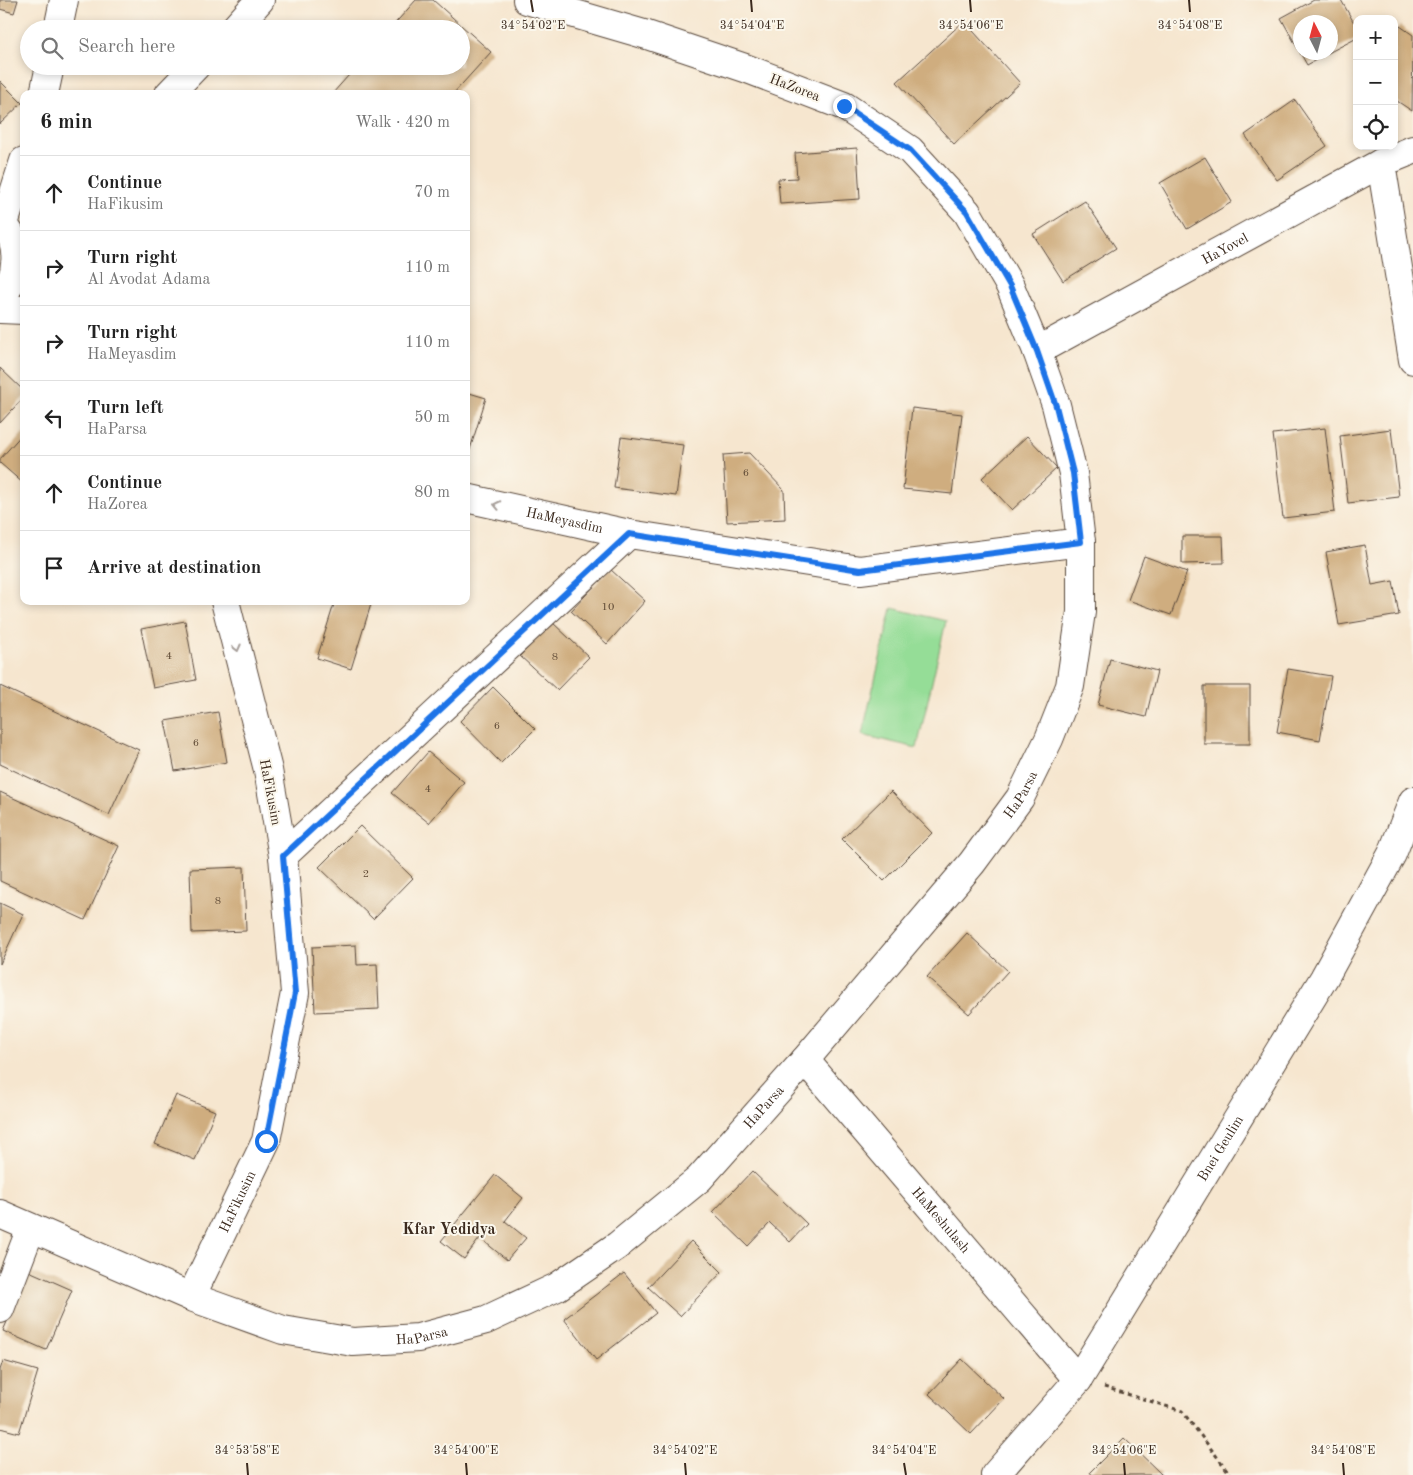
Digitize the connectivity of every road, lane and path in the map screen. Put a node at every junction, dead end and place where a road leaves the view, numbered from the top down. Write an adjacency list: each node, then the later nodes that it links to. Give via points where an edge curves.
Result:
1 (64, 0): 4 (street)
2 (260, 0): 5 (street)
3 (527, 0): 20 (street, HaZorea, via 647,35 844,106 910,150 967,212 1010,286)
4 (60, 20)
5 (242, 20)
6 (48, 75): 8 (street)
7 (187, 75): 9 (street)
8 (45, 90)
9 (173, 90)
10 (1413, 150): 11 (street, HaYovel)
11 (1381, 164): 20 (street, HaYovel); 21 (street)
12 (20, 167): 14 (street)
13 (20, 172): 15 (street)
14 (0, 189)
15 (2, 223): 16 (street, via 16,252)
16 (19, 278): 17 (street)
17 (0, 298)
18 (0, 309): 19 (street)
19 (20, 310)
20 (1037, 351): 24 (street, HaParsa, via 1056,406 1073,473)
21 (1413, 360)
22 (470, 499): 23 (street, HaMeyasdim, one-way to 22)
23 (629, 534): 24 (street, HaMeyasdim, via 860,570); 27 (street)
24 (1081, 542): 28 (street, HaParsa, via 1081,612 1070,686 1049,740 1020,798 972,863)
25 (226, 605): 27 (street, HaFikusim, one-way to 27, via 268,770)
26 (1413, 801): 33 (street, Bnei Geulim, via 1392,854 1324,978)
27 (283, 856): 31 (street, HaFikusim, via 295,993 266,1141)
28 (805, 1060): 31 (street, HaParsa, via 699,1179 617,1246 557,1287 486,1320 418,1338 353,1342 283,1330); 33 (street, HaMeshulash)
29 (0, 1214): 30 (street, HaParsa)
30 (31, 1228): 31 (street, HaParsa); 32 (street)
31 (191, 1297)
32 (0, 1309)
33 (1078, 1380): 34 (street, Bnei Geulim); 35 (path, via 1182,1411)
34 (995, 1475)
35 (1231, 1475)

